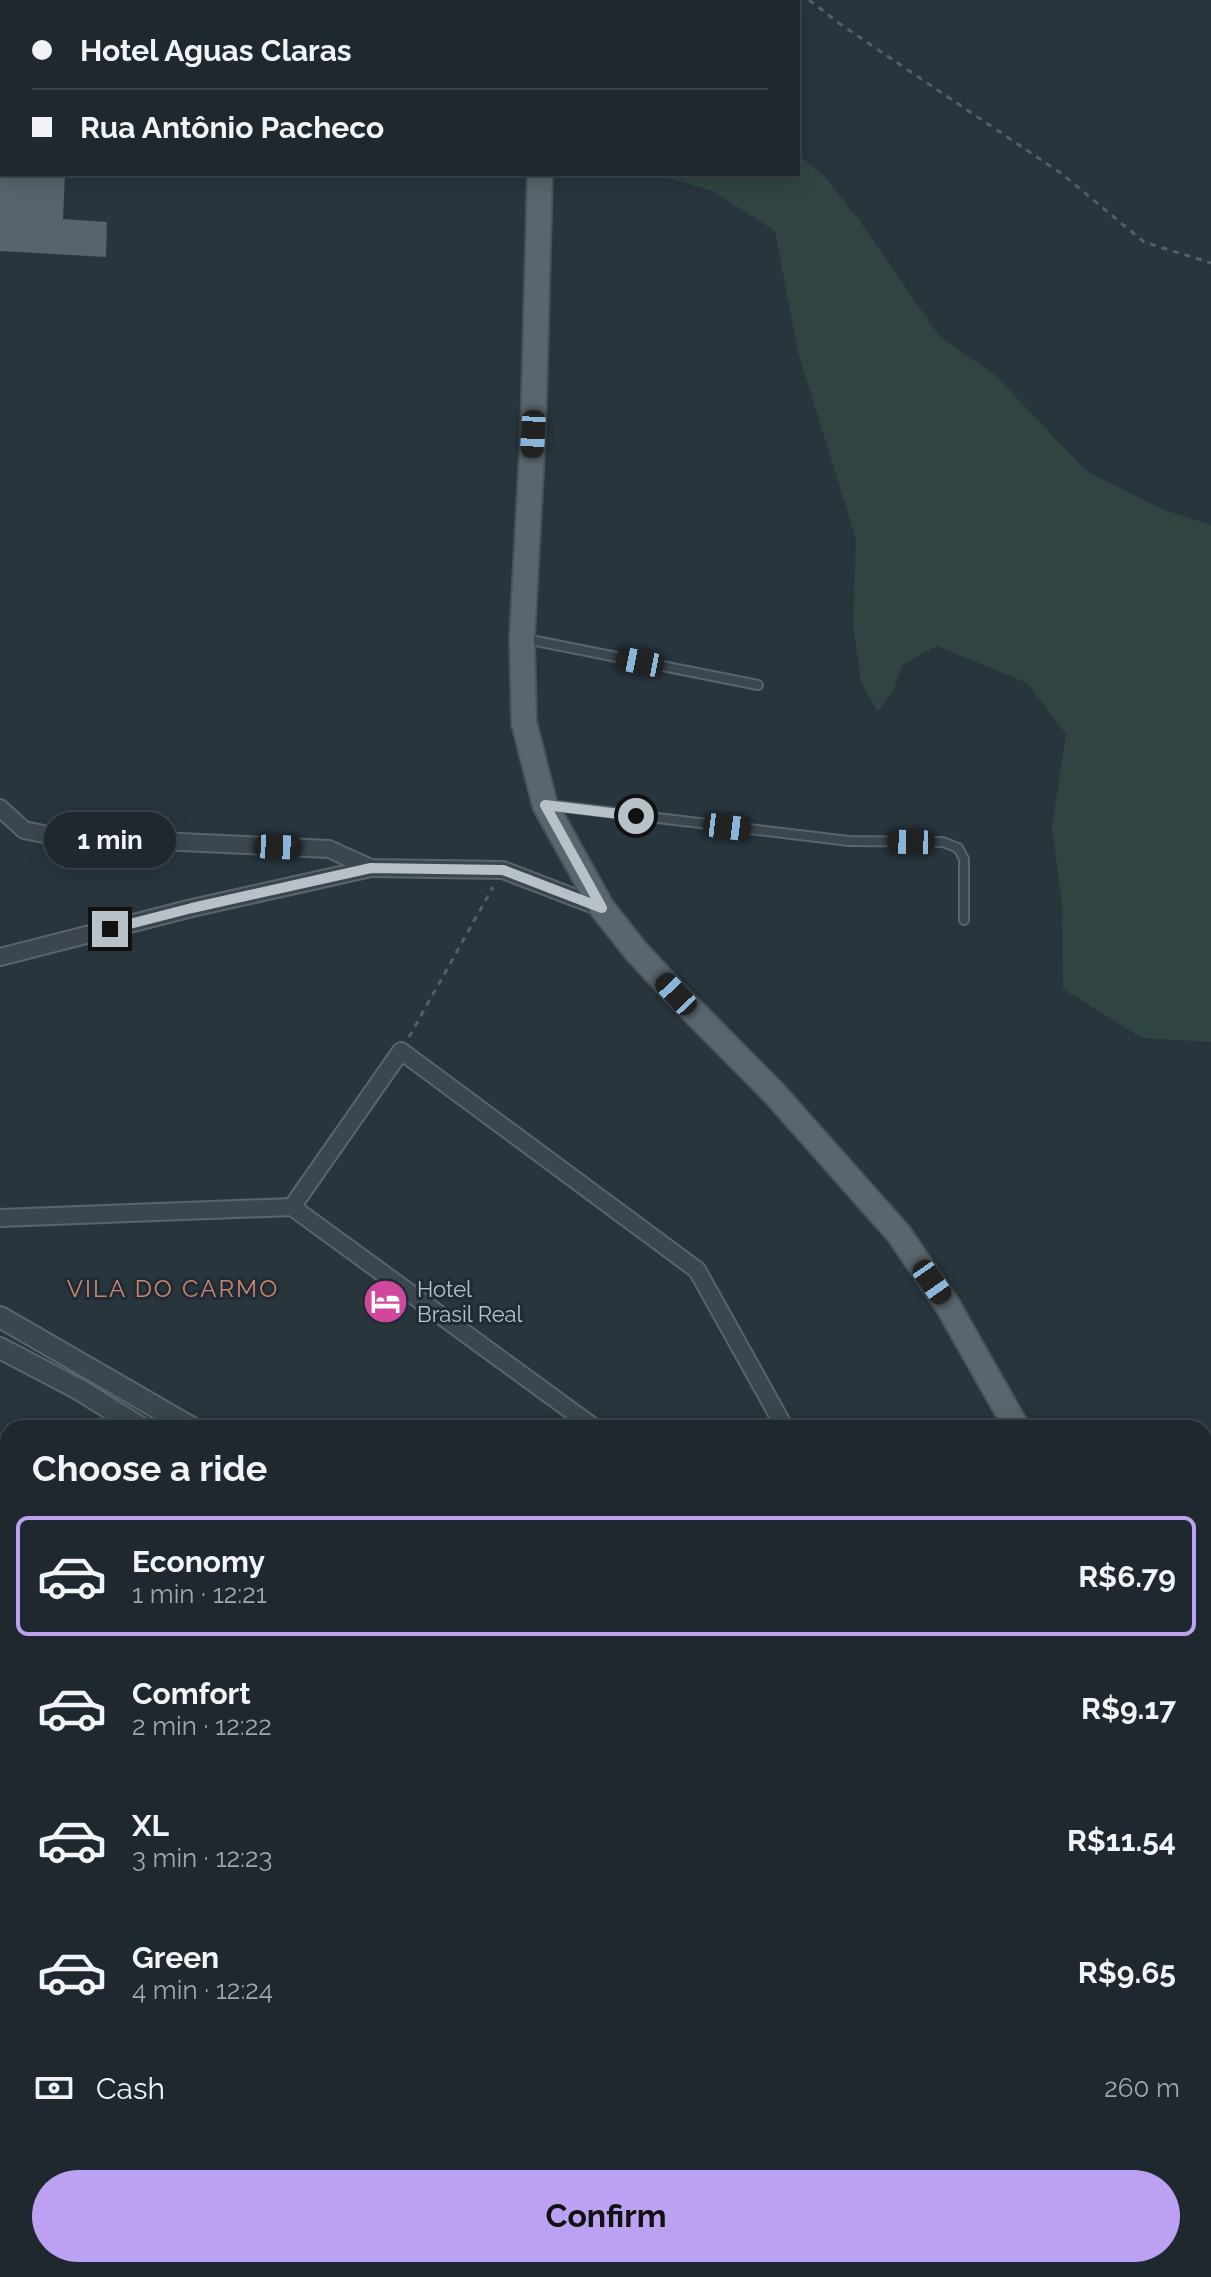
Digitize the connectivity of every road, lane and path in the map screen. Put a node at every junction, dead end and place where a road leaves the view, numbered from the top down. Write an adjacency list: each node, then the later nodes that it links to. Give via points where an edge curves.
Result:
1 (809, 0): 3 (path, via 1062,174 1144,242)
2 (540, 176): 4 (main road)
3 (1211, 263)
4 (522, 638): 5 (lane); 6 (main road, via 524,723)
5 (758, 685)
6 (545, 805): 10 (main road); 11 (lane, via 849,841 943,842 958,848 964,859)
7 (0, 808): 8 (street, via 24,830 53,836 329,849)
8 (371, 868): 9 (street); 12 (street)
9 (503, 870): 10 (street); 13 (path)
10 (602, 908): 18 (main road, via 899,1234)
11 (964, 920)
12 (0, 957)
13 (401, 1051): 14 (street); 24 (street, via 697,1270)
14 (292, 1207): 15 (street); 23 (street)
15 (0, 1218)
16 (0, 1317): 19 (street)
17 (0, 1348): 20 (street)
18 (983, 1370): 25 (main road); 26 (main road)
19 (90, 1371): 20 (street); 22 (street)
20 (80, 1390): 21 (street)
21 (128, 1420)
22 (173, 1420)
23 (584, 1420)
24 (781, 1420)
25 (998, 1420)
26 (1012, 1420)

